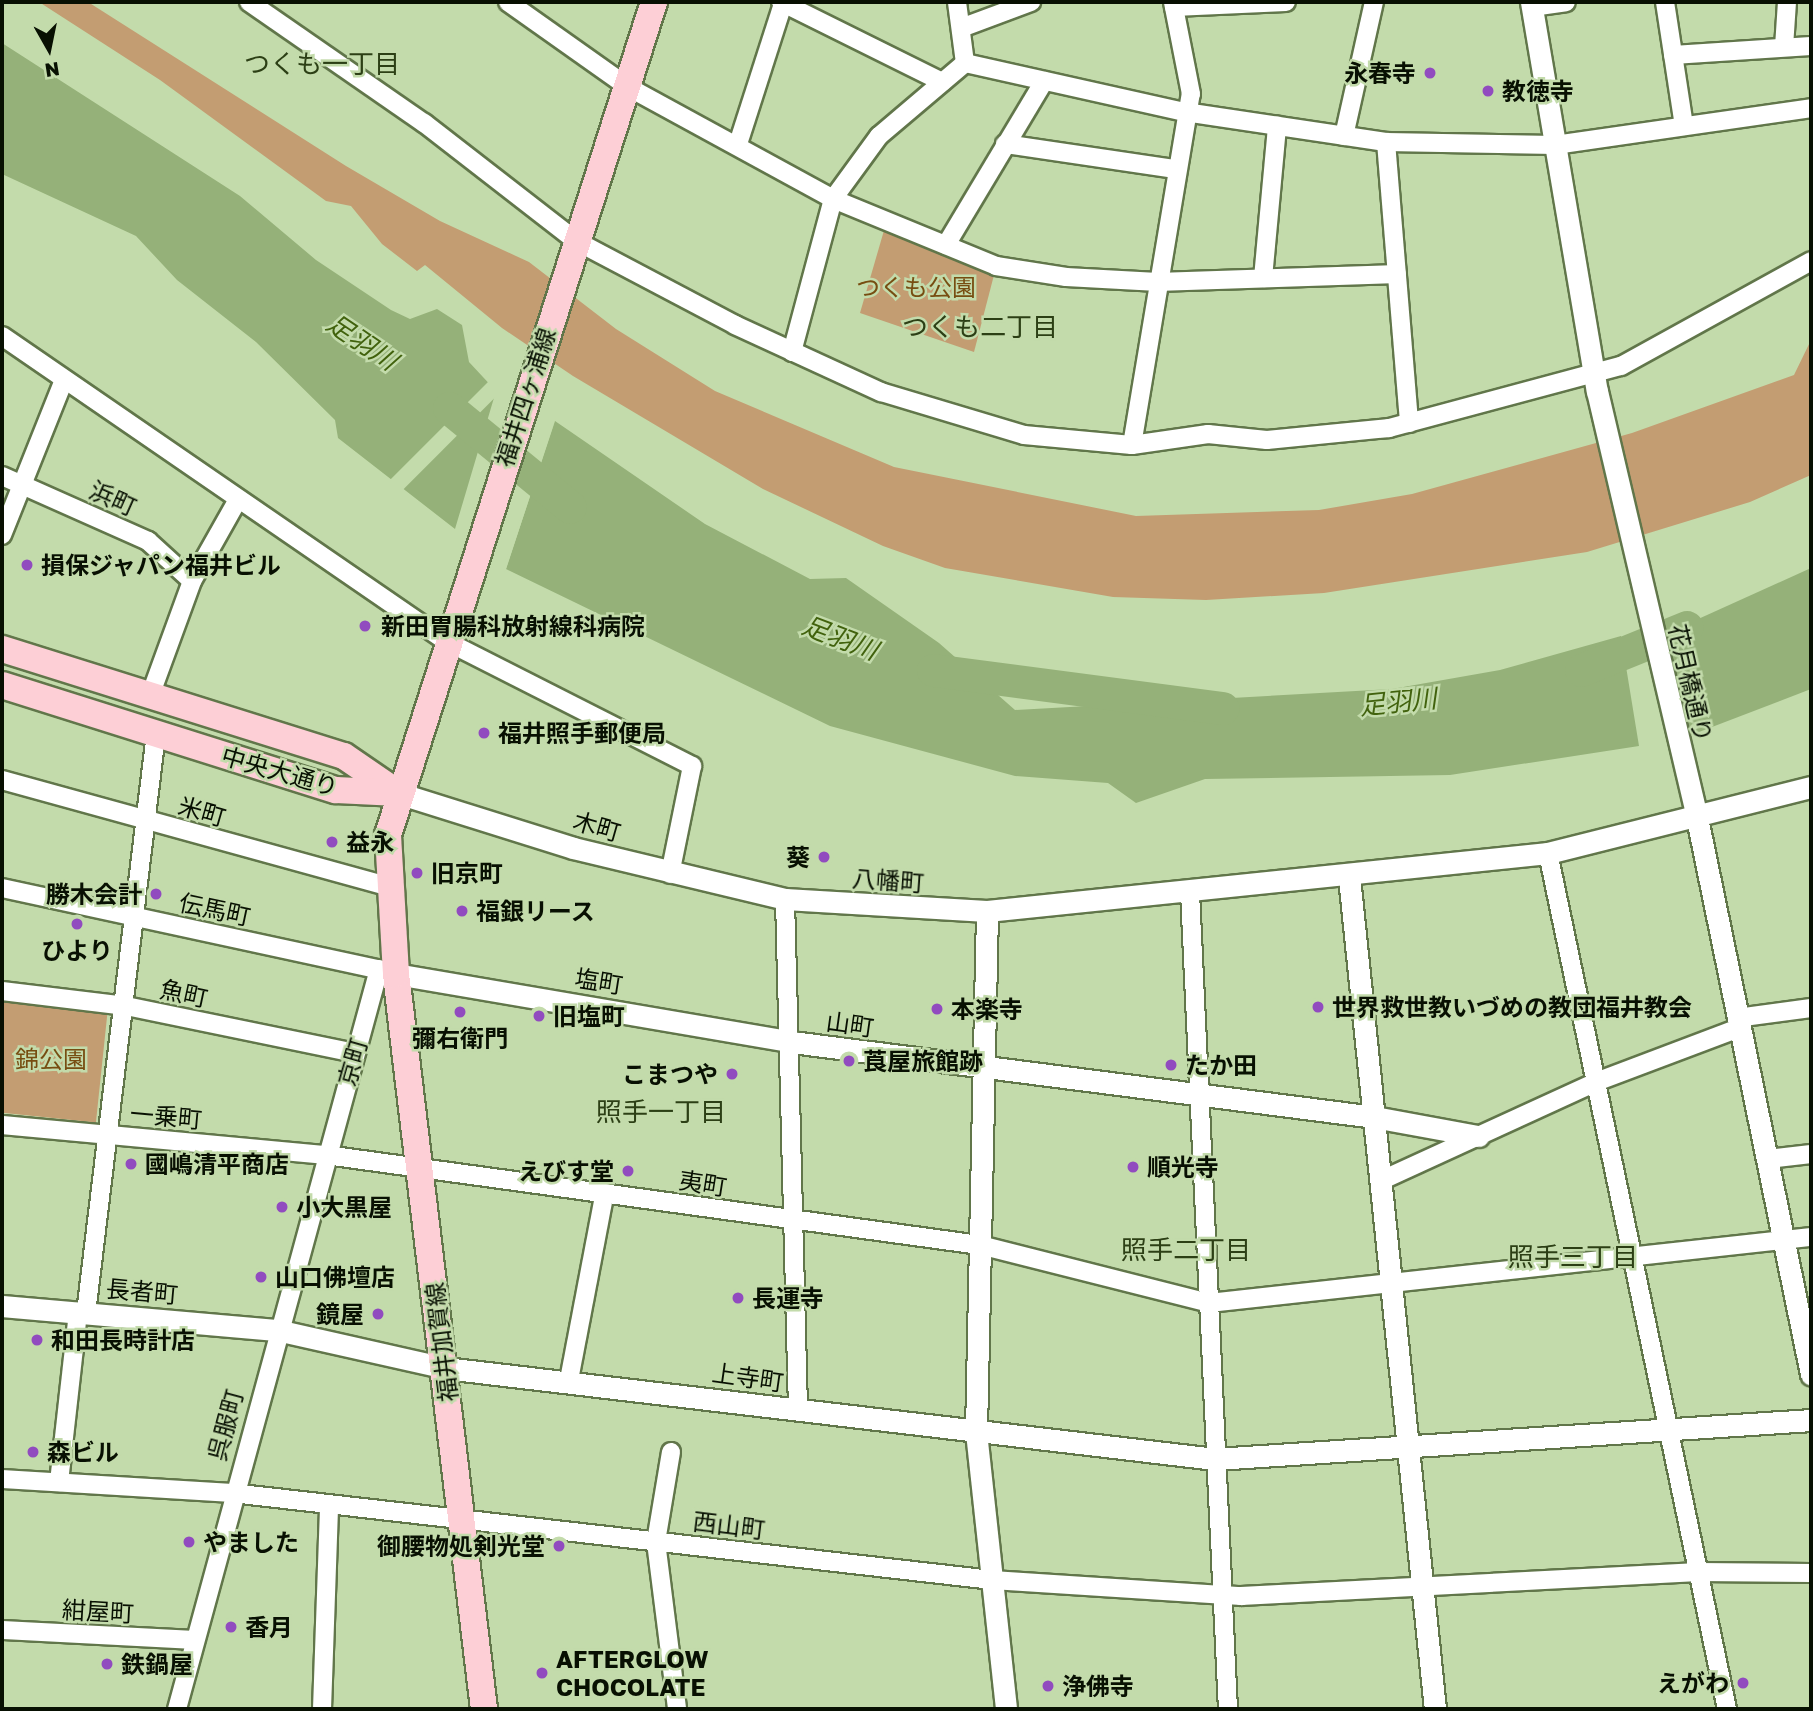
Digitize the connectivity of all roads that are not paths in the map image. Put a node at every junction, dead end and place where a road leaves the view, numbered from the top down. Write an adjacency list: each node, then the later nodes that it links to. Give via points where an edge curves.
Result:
1 (508, 2): 21 (street)
2 (654, 2): 21 (main road, 福井四ヶ浦線)
3 (957, 2): 14 (street)
4 (1031, 2): 14 (street)
5 (1286, 2): 12 (street)
6 (1374, 2): 26 (street)
7 (1566, 2): 13 (street)
8 (1665, 2): 17 (street)
9 (1787, 2): 16 (street)
10 (263, 4): 34 (street, via 424,123)
11 (781, 4): 20 (street); 28 (street)
12 (1173, 5): 23 (street, via 1191,94)
13 (1531, 5): 30 (street, 花月橋通り)
14 (961, 28): 18 (street)
15 (1811, 46): 16 (street)
16 (1784, 47): 17 (street)
17 (1674, 55): 25 (street)
18 (965, 63): 19 (street); 20 (street)
19 (1044, 81): 23 (street); 29 (street)
20 (942, 82): 32 (street, via 879,136)
21 (628, 87): 28 (street); 34 (main road, 福井四ヶ浦線)
22 (1811, 108): 25 (street)
23 (1185, 112): 24 (street); 31 (street)
24 (1278, 126): 26 (street); 37 (street)
25 (1684, 126): 30 (street)
26 (1344, 136): 27 (street)
27 (1386, 142): 30 (street); 36 (street)
28 (738, 144): 32 (street)
29 (1005, 144): 31 (street); 33 (street)
30 (1555, 145): 42 (street, 花月橋通り)
31 (1175, 169): 38 (street)
32 (833, 199): 33 (street); 40 (street)
33 (946, 245): 38 (street, via 996,265 1066,277)
34 (574, 248): 40 (street); 50 (main road, 福井四ヶ浦線)
35 (1811, 261): 42 (street)
36 (1397, 274): 37 (street); 43 (street)
37 (1263, 278): 38 (street)
38 (1157, 282): 44 (street)
39 (2, 336): 41 (street)
40 (792, 352): 44 (street, via 881,391 1024,435)
41 (64, 380): 46 (street); 47 (street)
42 (1595, 384): 43 (street); 58 (street, 花月橋通り)
43 (1409, 422): 44 (street, via 1266,440 1208,434)
44 (1132, 445)
45 (2, 477): 46 (street, 浜町)
46 (19, 483): 48 (street); 49 (street, 浜町, via 148,541)
47 (237, 501): 49 (street); 50 (street)
48 (2, 535)
49 (192, 581): 53 (street)
50 (448, 635): 57 (main road, 福井四ヶ浦線); 61 (street, via 692,766)
51 (2, 649): 53 (main road, 中央大通り)
52 (2, 685): 54 (main road, 中央大通り)
53 (150, 696): 57 (main road, 中央大通り, via 344,756)
54 (156, 734): 57 (main road, 中央大通り, via 335,790); 59 (street)
55 (2, 780): 59 (street, 米町)
56 (1811, 787): 58 (street, 八幡町)
57 (398, 793): 61 (street, 木町); 63 (main road, 京町, via 388,835)
58 (1695, 809): 60 (street, 八幡町); 73 (street, 花月橋通り)
59 (147, 821): 63 (street, 米町); 68 (street)
60 (1548, 853): 62 (street, 八幡町); 77 (street)
61 (670, 874): 66 (street, 木町)
62 (1349, 877): 65 (street, 八幡町); 79 (street)
63 (390, 887): 69 (main road, 京町)
64 (2, 888): 68 (street, 伝馬町)
65 (1190, 892): 67 (street, 八幡町); 78 (street)
66 (785, 900): 67 (street, 八幡町); 74 (street)
67 (987, 911): 76 (street)
68 (137, 918): 69 (street, 伝馬町); 71 (street)
69 (388, 972): 74 (street, 塩町); 75 (street, 京町); 86 (main road, 福井加賀線)
70 (2, 991): 71 (street, 魚町)
71 (126, 1006): 75 (street, 魚町); 81 (street)
72 (1811, 1008): 73 (street)
73 (1738, 1023): 77 (street); 85 (street, 花月橋通り)
74 (792, 1042): 76 (street, 山町); 89 (street)
75 (354, 1053): 84 (street, 京町)
76 (984, 1069): 78 (street, 山町); 92 (street)
77 (1596, 1082): 82 (street); 93 (street)
78 (1199, 1096): 79 (street, 山町); 95 (street)
79 (1374, 1117): 82 (street, 山町); 87 (street)
80 (2, 1125): 81 (street, 一乗町)
81 (109, 1136): 84 (street, 一乗町); 97 (street)
82 (1478, 1136): 87 (street)
83 (1811, 1154): 85 (street)
84 (326, 1155): 86 (street, 一乗町); 98 (street, 呉服町)
85 (1768, 1159): 91 (street, 花月橋通り)
86 (419, 1167): 88 (street, 夷町); 99 (main road, 福井加賀線)
87 (1381, 1181): 94 (street)
88 (605, 1192): 89 (street, 夷町); 101 (street)
89 (795, 1219): 92 (street, 夷町); 102 (street)
90 (1811, 1237): 91 (street, 夷町)
91 (1783, 1240): 93 (street, 夷町); 100 (street, 花月橋通り)
92 (980, 1245): 95 (street, 夷町); 105 (street)
93 (1630, 1260): 94 (street, 夷町); 104 (street)
94 (1391, 1287): 95 (street, 夷町); 106 (street)
95 (1209, 1303): 108 (street)
96 (2, 1306): 97 (street, 長者町)
97 (82, 1312): 98 (street, 長者町); 110 (street)
98 (277, 1330): 99 (street, 上寺町); 111 (street, 呉服町)
99 (446, 1368): 101 (street, 上寺町); 113 (main road, 福井加賀線)
100 (1811, 1374)
101 (569, 1380): 102 (street, 上寺町)
102 (798, 1410): 105 (street, 上寺町)
103 (1811, 1420): 104 (street, 上寺町)
104 (1667, 1431): 106 (street, 上寺町); 115 (street)
105 (975, 1432): 108 (street, 上寺町); 117 (street)
106 (1408, 1445): 108 (street, 上寺町); 118 (street)
107 (671, 1452): 114 (street)
108 (1215, 1458): 119 (street)
109 (2, 1479): 110 (street, 西山町)
110 (59, 1482): 111 (street, 西山町)
111 (232, 1493): 112 (street, 西山町); 121 (street, 呉服町)
112 (329, 1504): 113 (street, 西山町); 123 (street)
113 (461, 1519): 114 (street, 西山町); 124 (main road, 福井加賀線)
114 (656, 1542): 117 (street, 西山町); 125 (street)
115 (1698, 1572): 116 (street, 西山町); 118 (street, 西山町); 129 (street)
116 (1811, 1573)
117 (992, 1580): 119 (street, 西山町); 126 (street)
118 (1423, 1588): 119 (street, 西山町); 128 (street)
119 (1222, 1594): 127 (street)
120 (2, 1630): 121 (street, 紺屋町)
121 (191, 1640): 122 (street, 呉服町)
122 (177, 1709)
123 (322, 1709)
124 (484, 1709)
125 (677, 1709)
126 (1006, 1709)
127 (1228, 1709)
128 (1435, 1709)
129 (1727, 1709)

